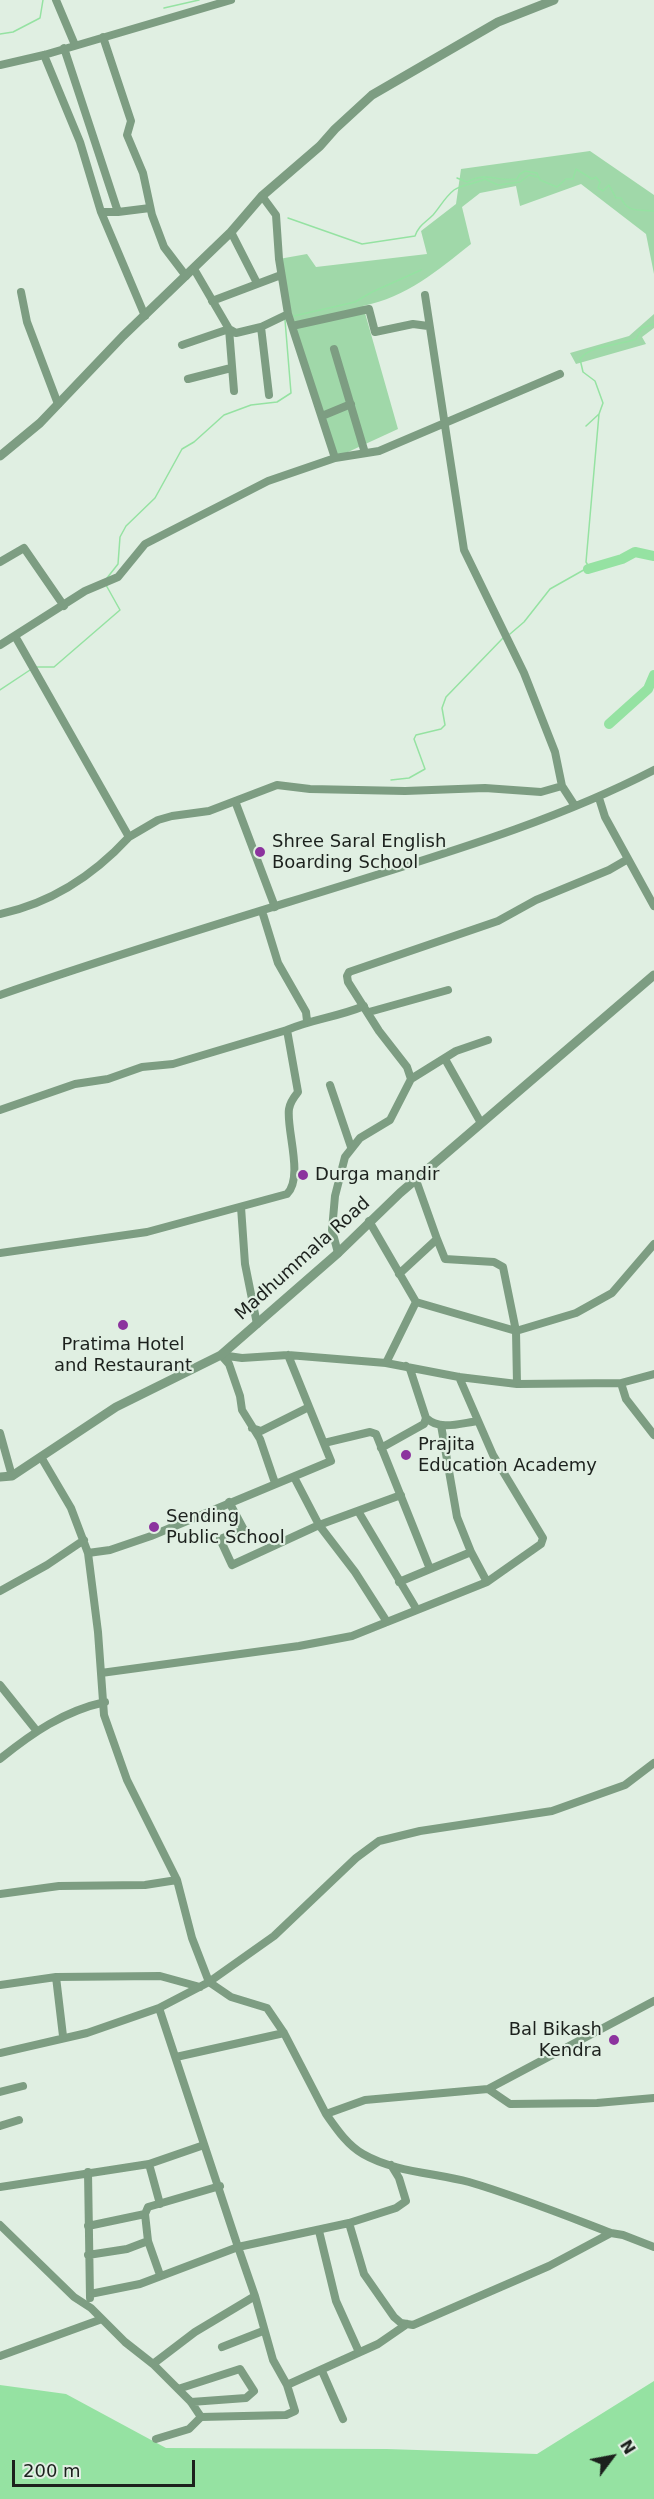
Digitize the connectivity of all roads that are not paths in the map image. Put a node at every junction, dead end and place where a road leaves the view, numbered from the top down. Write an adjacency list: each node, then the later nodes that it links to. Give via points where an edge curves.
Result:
1 (56, 0): 5 (street)
2 (231, 0): 4 (street)
3 (554, 0): 9 (street, via 498,22 372,95)
4 (102, 37): 5 (street); 10 (street, via 131,121 127,135 143,173)
5 (75, 45): 6 (street)
6 (64, 48): 7 (street); 11 (street)
7 (44, 55): 8 (street); 12 (street, via 80,142)
8 (0, 65)
9 (262, 196): 13 (street); 15 (street, via 276,215)
10 (150, 208): 11 (street); 16 (street, via 164,247)
11 (118, 212): 12 (street)
12 (101, 213): 22 (street)
13 (231, 232): 14 (street); 17 (street)
14 (194, 269): 16 (street); 20 (street)
15 (281, 275): 17 (street); 21 (street)
16 (186, 276): 22 (street)
17 (257, 283): 20 (street)
18 (21, 292): 34 (street, via 34,342)
19 (425, 295): 24 (street)
20 (212, 301): 26 (street)
21 (288, 314): 23 (street); 25 (street)
22 (145, 316): 34 (street)
23 (292, 326): 24 (street, via 369,309 375,332 413,324); 36 (street)
24 (428, 326): 37 (street)
25 (261, 327): 26 (street, via 236,333); 33 (street)
26 (229, 329): 27 (street); 29 (street)
27 (182, 345)
28 (334, 349): 35 (street)
29 (231, 368): 31 (street); 32 (street)
30 (560, 374): 37 (street)
31 (188, 379)
32 (234, 391)
33 (269, 395)
34 (58, 404): 39 (street)
35 (351, 404): 36 (street); 38 (street)
36 (321, 416): 40 (street)
37 (446, 423): 38 (street); 46 (street, via 464,550 541,713)
38 (365, 453): 40 (street)
39 (0, 456)
40 (335, 458): 42 (street, via 268,482 145,544 118,577 85,591)
41 (0, 562): 42 (street, via 24,548)
42 (64, 606): 43 (street)
43 (15, 636): 44 (street); 50 (street)
44 (0, 645)
45 (654, 770): 47 (street)
46 (562, 786): 48 (street, via 541,792 486,788 310,789 277,785); 49 (street)
47 (599, 798): 49 (street); 51 (street)
48 (235, 801): 50 (street, via 209,811 165,818); 53 (street)
49 (575, 806): 53 (street, via 484,840)
50 (129, 837): 55 (street, via 79,883 36,904)
51 (628, 859): 52 (street); 59 (street, via 498,921 349,972 348,982)
52 (654, 906)
53 (275, 907): 54 (street)
54 (262, 911): 58 (street); 60 (street, via 278,963 306,1012)
55 (0, 914)
56 (654, 975): 67 (street, Madhummala Road)
57 (448, 990): 59 (street)
58 (0, 995)
59 (366, 1009): 60 (street); 64 (street, via 407,1066)
60 (307, 1021): 61 (street)
61 (287, 1030): 66 (street, via 173,1064 142,1067 108,1079 78,1083); 70 (street, via 298,1092 289,1108 292,1185 287,1194)
62 (488, 1040): 63 (street)
63 (445, 1059): 64 (street); 67 (street)
64 (411, 1079): 68 (street, via 390,1120)
65 (330, 1085): 68 (street)
66 (0, 1110)
67 (481, 1123): 69 (street, Madhummala Road)
68 (351, 1147): 75 (street, via 335,1196 332,1230)
69 (416, 1180): 71 (street, Madhummala Road); 72 (street)
70 (242, 1207): 74 (street, via 147,1232); 78 (street, via 245,1264)
71 (369, 1221): 75 (street, Madhummala Road); 76 (street)
72 (437, 1239): 76 (street); 79 (street, via 445,1259 494,1262 502,1267)
73 (654, 1244): 79 (street, via 612,1293 576,1313)
74 (0, 1253)
75 (338, 1253): 78 (street, Madhummala Road)
76 (399, 1274): 77 (street)
77 (416, 1302): 79 (street); 82 (street)
78 (257, 1324): 80 (street, Madhummala Road)
79 (516, 1331): 87 (street)
80 (221, 1355): 81 (street); 92 (street, via 235,1379); 97 (street, Madhummala Road, via 116,1407)
81 (288, 1355): 82 (street); 88 (street)
82 (386, 1363): 83 (street)
83 (405, 1365): 85 (street); 89 (street, via 411,1369)
84 (654, 1374): 86 (street)
85 (459, 1377): 87 (street); 90 (street)
86 (621, 1383): 87 (street); 94 (street, via 626,1399)
87 (517, 1384)
88 (307, 1408): 92 (street, via 261,1431); 95 (street)
89 (426, 1418): 91 (street); 96 (street, via 424,1424)
90 (478, 1421): 91 (street); 111 (street, via 493,1455 543,1538 541,1544)
91 (441, 1425): 107 (street, via 458,1517)
92 (250, 1427): 101 (street, via 260,1439)
93 (0, 1432): 98 (street)
94 (654, 1435)
95 (324, 1443): 96 (street, via 373,1432); 100 (street, via 331,1461)
96 (381, 1448): 102 (street)
97 (41, 1456): 98 (street, Madhummala Road); 106 (street)
98 (12, 1476): 99 (street, Madhummala Road)
99 (0, 1477)
100 (294, 1477): 101 (street); 105 (street)
101 (275, 1483): 103 (street)
102 (401, 1495): 104 (street); 109 (street)
103 (229, 1502): 105 (street, via 244,1530 220,1539 232,1565); 108 (street, via 151,1536)
104 (358, 1511): 105 (street); 110 (street)
105 (319, 1525): 114 (street)
106 (84, 1540): 108 (street); 112 (street)
107 (471, 1552): 109 (street); 111 (street)
108 (88, 1553): 115 (street)
109 (430, 1569): 110 (street)
110 (399, 1582): 113 (street)
111 (482, 1583): 113 (street)
112 (0, 1591)
113 (417, 1610): 114 (street)
114 (387, 1622): 115 (street, via 352,1636 299,1646)
115 (101, 1673): 117 (street)
116 (0, 1685): 118 (street)
117 (105, 1702): 118 (street, via 87,1706); 121 (street, via 104,1715 127,1780)
118 (36, 1730): 119 (street)
119 (0, 1760)
120 (654, 1763): 124 (street, via 625,1785 552,1811 379,1841 274,1936)
121 (177, 1880): 122 (street, via 145,1885 59,1886); 124 (street, via 192,1938)
122 (0, 1894)
123 (56, 1977): 125 (street); 126 (street, via 160,1976); 130 (street)
124 (209, 1982): 126 (street); 129 (street, via 231,1996 267,2008)
125 (0, 1985)
126 (200, 1987): 128 (street)
127 (654, 2001): 134 (street)
128 (159, 2008): 130 (street, via 87,2033); 132 (street)
129 (284, 2033): 132 (street); 137 (street)
130 (63, 2036): 131 (street)
131 (0, 2053)
132 (176, 2056): 140 (street)
133 (23, 2086): 135 (street)
134 (488, 2089): 136 (street, via 510,2104); 137 (street, via 365,2100)
135 (0, 2092)
136 (654, 2098)
137 (326, 2114): 142 (street, via 350,2144)
138 (19, 2120): 139 (street)
139 (0, 2126)
140 (204, 2145): 141 (street); 144 (street)
141 (149, 2164): 143 (street); 146 (street)
142 (391, 2165): 148 (street, via 406,2201); 152 (street, via 467,2182)
143 (88, 2172): 145 (street); 150 (street)
144 (220, 2186): 146 (street); 154 (street)
145 (0, 2187)
146 (160, 2204): 147 (street, via 148,2208)
147 (145, 2214): 150 (street); 153 (street)
148 (350, 2223): 151 (street); 162 (street, via 364,2274 394,2317)
149 (0, 2225): 160 (street, via 74,2297)
150 (88, 2226): 156 (street)
151 (319, 2231): 154 (street); 165 (street, via 336,2301)
152 (611, 2233): 155 (street); 162 (street, via 539,2271 413,2325)
153 (148, 2241): 156 (street, via 127,2249); 157 (street)
154 (238, 2247): 157 (street); 159 (street)
155 (654, 2247)
156 (88, 2255): 158 (street)
157 (160, 2275): 158 (street, via 140,2284)
158 (90, 2294): 160 (street)
159 (255, 2296): 163 (street); 167 (street, via 195,2332)
160 (91, 2308): 161 (street)
161 (102, 2319): 166 (street); 167 (street)
162 (407, 2324): 165 (street)
163 (263, 2331): 164 (street); 169 (street)
164 (222, 2348)
165 (359, 2352): 168 (street)
166 (0, 2356)
167 (153, 2364): 170 (street)
168 (322, 2371): 169 (street); 173 (street)
169 (287, 2385): 172 (street, via 295,2411 286,2415)
170 (178, 2389): 171 (street); 171 (street, via 240,2368 254,2391 246,2398)
171 (191, 2402): 172 (street)
172 (201, 2417): 174 (street, via 189,2429)
173 (344, 2419)
174 (156, 2439)

